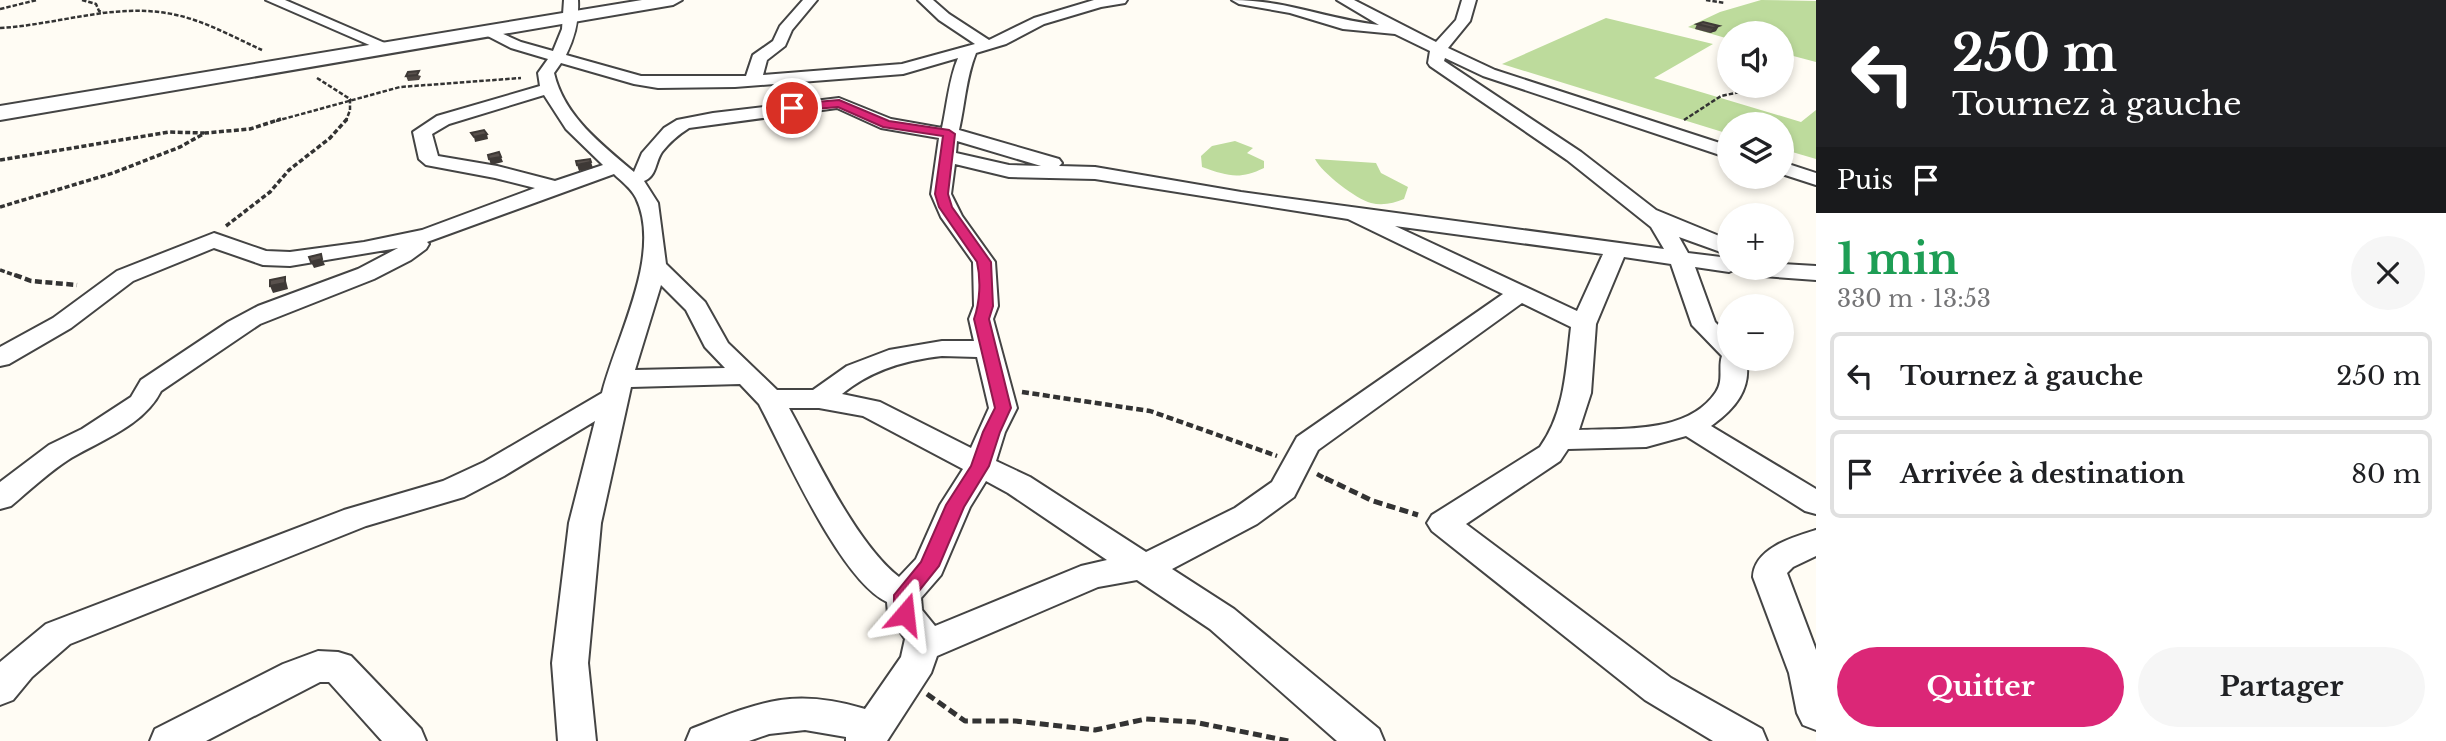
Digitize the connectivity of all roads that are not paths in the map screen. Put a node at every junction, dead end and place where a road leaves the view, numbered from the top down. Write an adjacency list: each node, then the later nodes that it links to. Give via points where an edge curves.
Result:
1 (273, 0): 12 (street)
2 (673, 0): 9 (street)
3 (810, 0): 16 (street, via 779,43 759,58)
4 (925, 0): 13 (street)
5 (1121, 0): 13 (street, via 1039,21)
6 (1239, 0): 11 (street, via 1292,9 1343,25)
7 (1344, 0): 11 (street)
8 (1469, 0): 14 (street, via 1463,21)
9 (571, 9): 10 (street); 15 (street)
10 (485, 31): 12 (street); 15 (street, via 516,45)
11 (1400, 32): 14 (street)
12 (386, 47): 17 (street)
13 (978, 48): 16 (street, via 903,69); 18 (street, via 960,72)
14 (1438, 50): 19 (street, via 1499,77); 24 (street, via 1438,67 1553,142)
15 (552, 75): 16 (street, via 615,76 659,83); 21 (street, via 561,109); 23 (street, via 422,132 433,161)
16 (751, 81)
17 (0, 113)
18 (948, 145): 21 (street, via 839,103 683,124 651,153 643,175); 25 (street, via 1009,171 1077,171); 38 (street, via 942,194 984,262 986,306 981,319)
19 (1717, 148)
20 (1794, 172): 22 (street)
21 (623, 173): 23 (street); 31 (street, via 647,199)
22 (1816, 179)
23 (557, 188): 26 (street)
24 (1648, 212): 27 (street); 29 (street)
25 (1354, 214): 28 (street); 35 (street)
26 (428, 235): 39 (street, via 290,259 263,258 214,240 125,276 62,323); 48 (street, via 394,259 251,318 150,386 142,402 59,452)
27 (1717, 242)
28 (1616, 250): 29 (street); 36 (street)
29 (1682, 259): 30 (street); 37 (street, via 1704,325)
30 (1717, 263)
31 (655, 266): 41 (street, via 696,307 718,346); 42 (street)
32 (1794, 267): 34 (street)
33 (1794, 271): 34 (street)
34 (1816, 273)
35 (1520, 293): 36 (street); 51 (street, via 1307,444 1283,489 1246,516)
36 (1584, 324): 46 (street, via 1577,393)
37 (1717, 338)
38 (989, 350): 44 (street, via 937,347 863,366); 47 (street, via 1003,408)
39 (0, 358)
40 (1735, 371): 45 (street, via 1727,401)
41 (747, 376): 42 (street); 43 (street)
42 (617, 388): 54 (street, via 494,469 453,489 355,518 58,634 21,663); 59 (street, via 585,523 570,663)
43 (770, 399): 44 (street); 52 (street, via 851,546 882,583)
44 (819, 399): 47 (street, via 870,408)
45 (1690, 426): 46 (street, via 1646,437); 49 (street)
46 (1560, 440): 62 (street, via 1550,454 1443,523 1658,689)
47 (980, 466): 51 (street, via 1030,492); 52 (street, via 955,505 929,566)
48 (0, 498)
49 (1816, 503)
50 (1816, 542): 55 (street, via 1782,558 1770,569 1770,577 1807,673)
51 (1143, 566): 53 (street, via 1093,575); 61 (street, via 1222,619)
52 (904, 595): 53 (street, via 905,614 923,636)
53 (922, 647): 56 (street, via 918,662)
54 (0, 689)
55 (1816, 713)
56 (868, 735): 60 (street, via 834,715 792,712 759,718)
57 (169, 741): 58 (street, via 318,666 338,667)
58 (407, 741)
59 (577, 741)
60 (705, 741)
61 (1365, 741)
62 (1748, 741)

